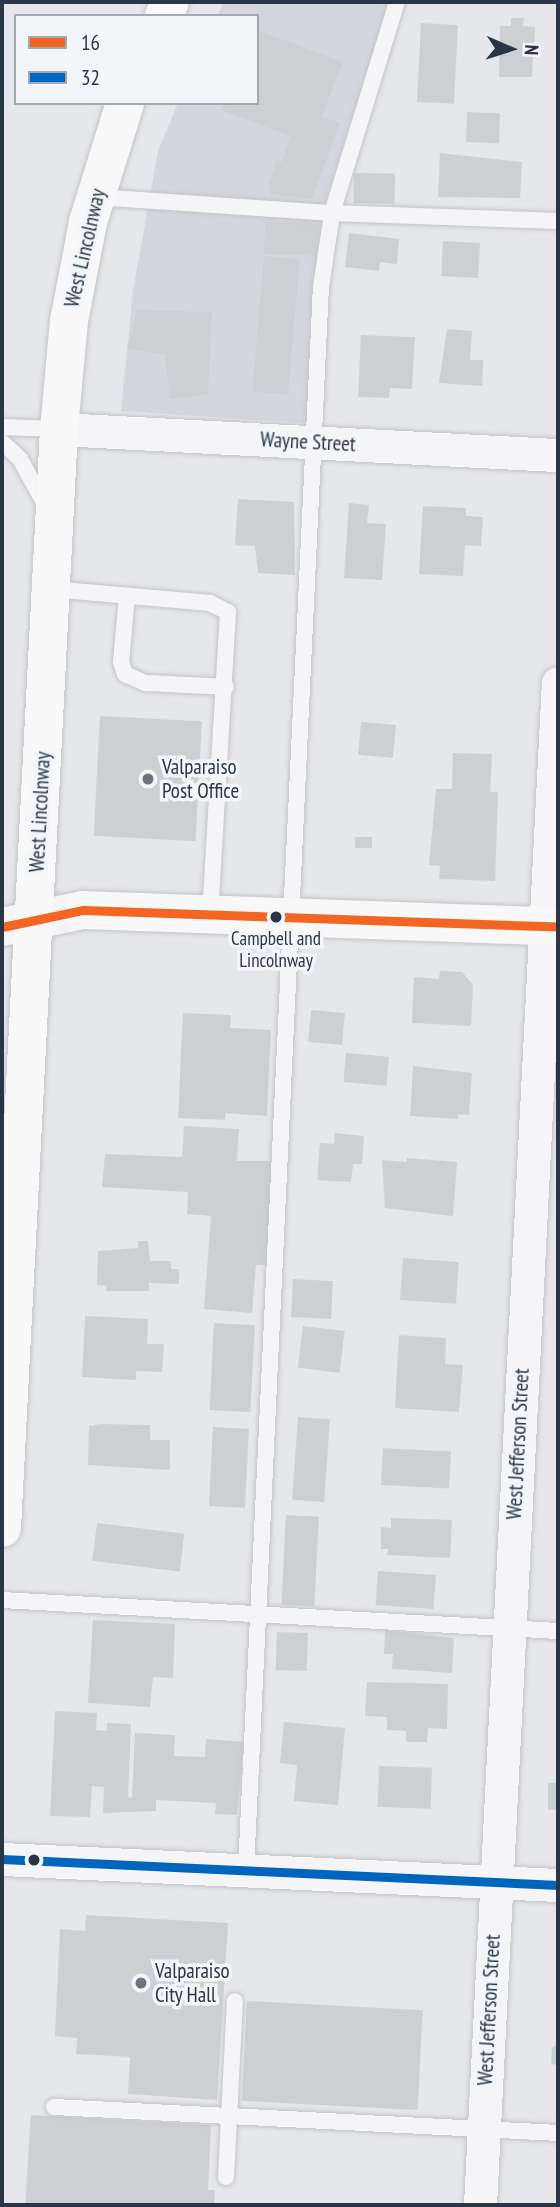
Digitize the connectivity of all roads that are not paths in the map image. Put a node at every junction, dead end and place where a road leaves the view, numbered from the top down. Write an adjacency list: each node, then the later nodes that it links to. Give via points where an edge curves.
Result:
1 (397, 2): 4 (lane)
2 (124, 105): 3 (main road, West Lincolnway)
3 (95, 197): 4 (lane); 7 (main road, West Lincolnway, via 69,321)
4 (332, 213): 5 (lane); 9 (lane, via 321,287)
5 (558, 221)
6 (2, 427): 7 (lane)
7 (59, 429): 9 (street, Wayne Street); 11 (main road, West Lincolnway)
8 (2, 442): 11 (lane, via 20,459)
9 (315, 442): 10 (street, Wayne Street); 19 (lane)
10 (558, 455)
11 (54, 522): 12 (main road, West Lincolnway)
12 (51, 589): 13 (lane); 20 (main road, West Lincolnway)
13 (127, 596): 15 (lane, via 210,603 228,612); 15 (lane, via 121,662 125,674 145,682)
14 (558, 683): 16 (street, West Jefferson Street)
15 (226, 687): 18 (lane)
16 (558, 695): 21 (street, West Jefferson Street)
17 (83, 910): 18 (main road); 20 (street)
18 (210, 916): 19 (main road)
19 (295, 918): 21 (main road); 24 (lane)
20 (18, 922): 22 (main road, West Lincolnway)
21 (552, 927): 25 (street, West Jefferson Street)
22 (2, 1528)
23 (2, 1600): 24 (lane)
24 (258, 1617): 25 (lane); 28 (lane)
25 (509, 1627): 26 (lane); 29 (street, West Jefferson Street)
26 (558, 1631)
27 (2, 1859): 28 (street)
28 (246, 1870): 29 (street)
29 (495, 1882): 30 (street); 34 (street, West Jefferson Street)
30 (558, 1885)
31 (235, 2001): 33 (lane)
32 (54, 2107): 33 (lane)
33 (229, 2115): 34 (lane); 36 (lane)
34 (484, 2129): 35 (lane); 37 (street, West Jefferson Street)
35 (558, 2133)
36 (226, 2176)
37 (480, 2205)

